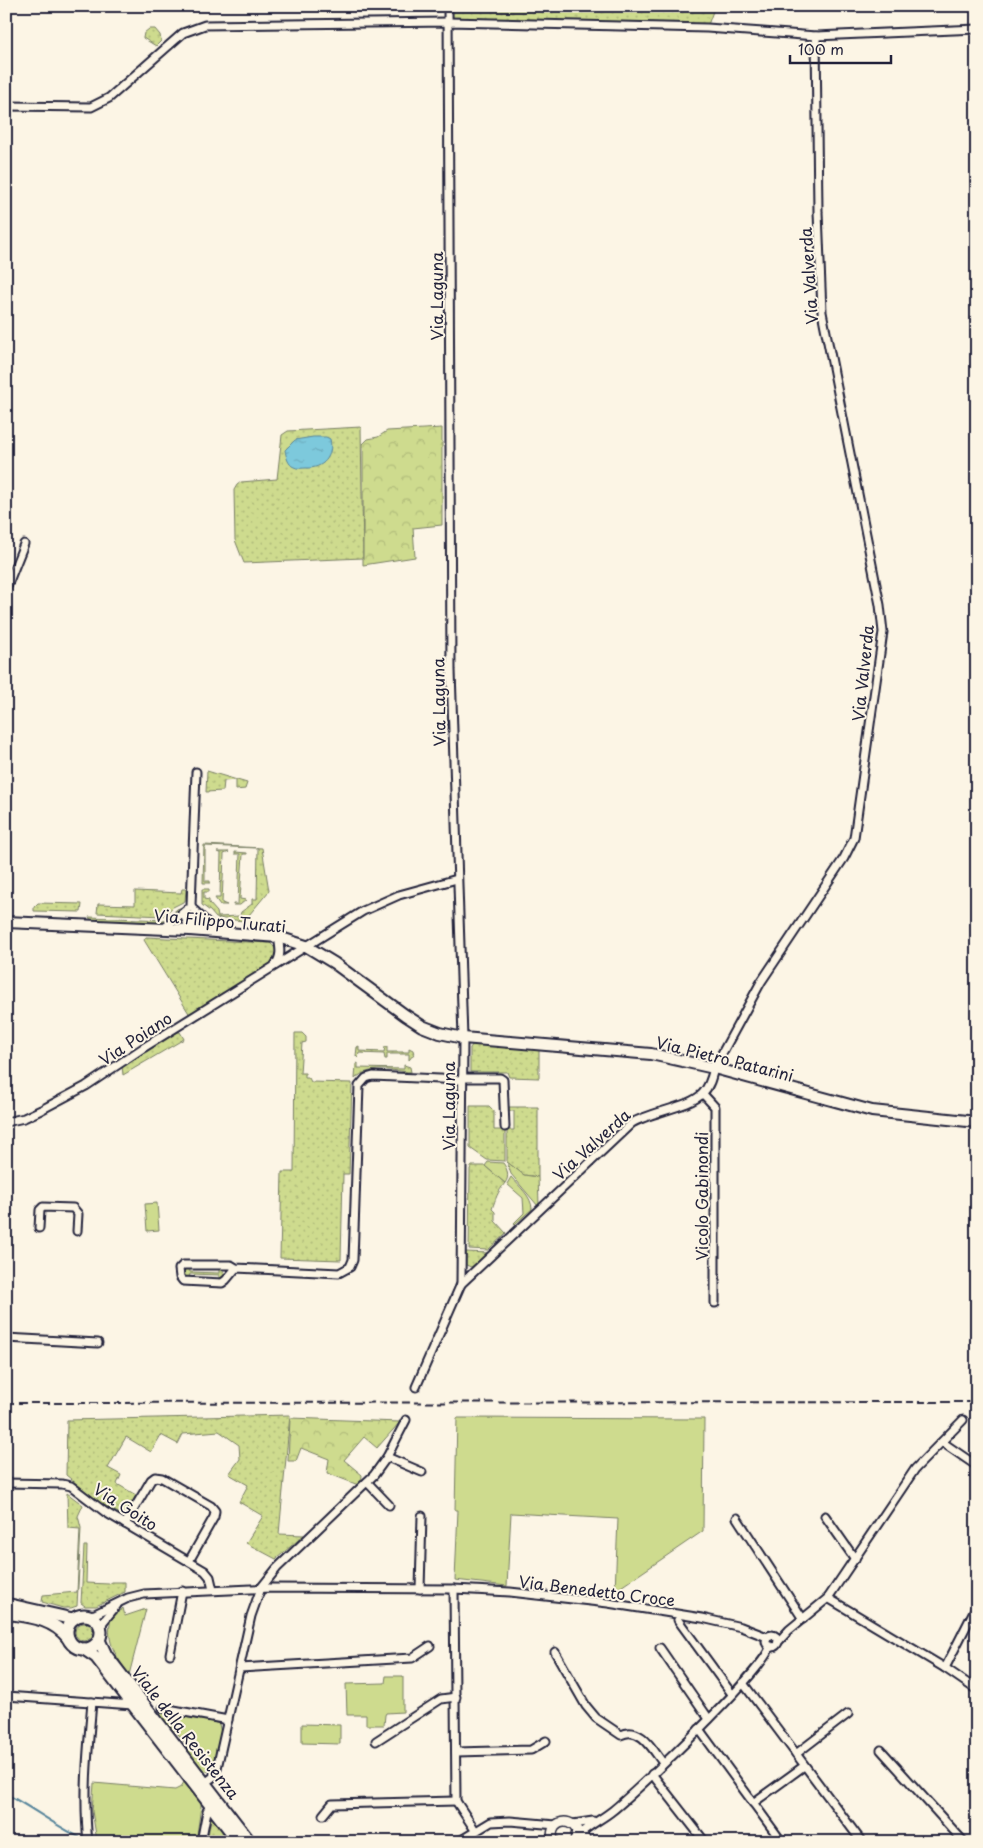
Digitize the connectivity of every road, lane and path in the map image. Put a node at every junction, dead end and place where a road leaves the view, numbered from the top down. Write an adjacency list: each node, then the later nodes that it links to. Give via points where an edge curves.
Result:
1 (448, 6): 2 (street, Via Laguna)
2 (448, 22): 4 (street, via 707,28); 5 (street, via 205,25 183,33 109,98 91,108); 9 (street, Via Laguna, via 451,661)
3 (977, 29): 4 (street)
4 (816, 36): 19 (street, Via Valverda, via 822,312 880,605 882,632 854,838 760,982)
5 (6, 106)
6 (24, 544): 7 (street)
7 (6, 589)
8 (196, 772): 10 (street)
9 (457, 879): 16 (street, Via Poiano, via 390,899); 18 (street, Via Laguna)
10 (191, 909): 12 (street); 13 (street, via 196,917); 14 (street)
11 (6, 922): 12 (main road, Via Filippo Turati)
12 (163, 929): 13 (main road, Via Filippo Turati)
13 (190, 930): 14 (main road, Via Filippo Turati)
14 (217, 932): 15 (main road, Via Filippo Turati)
15 (278, 937): 16 (main road, Via Filippo Turati); 17 (street, via 280,959)
16 (306, 946): 17 (street, Via Poiano); 18 (main road, Via Filippo Turati, via 422,1026)
17 (274, 967): 22 (street, Via Poiano, via 86,1086 24,1118)
18 (463, 1038): 19 (main road, Via Pietro Patarini, via 651,1054); 20 (street, Via Laguna)
19 (714, 1068): 21 (street, Via Valverda); 23 (main road, Via Pietro Patarini, via 872,1112)
20 (462, 1079): 24 (street, via 503,1080); 28 (street, via 373,1076 359,1086 353,1260 350,1267 339,1273); 30 (street, Via Laguna)
21 (703, 1094): 30 (street, Via Valverda, via 632,1123); 31 (street, Vicolo Gabinondi, via 715,1107)
22 (6, 1122)
23 (977, 1122)
24 (505, 1127)
25 (39, 1228): 26 (street, via 43,1207 73,1208 78,1214)
26 (77, 1231)
27 (223, 1265): 28 (street); 29 (street); 29 (street, via 184,1265 179,1269 180,1277 183,1281 222,1283)
28 (236, 1268): 29 (street)
29 (229, 1275)
30 (461, 1284): 34 (street, Via Laguna)
31 (715, 1303)
32 (6, 1338): 33 (street)
33 (98, 1343)
34 (416, 1387)
35 (406, 1420): 38 (street)
36 (963, 1420): 37 (street)
37 (942, 1442): 39 (street); 48 (street, via 915,1469)
38 (387, 1456): 40 (street); 41 (street)
39 (977, 1466)
40 (422, 1472)
41 (367, 1482): 43 (street); 50 (street, via 277,1568)
42 (6, 1483): 47 (street, Via Goito, via 68,1484)
43 (389, 1505)
44 (422, 1516): 51 (street)
45 (825, 1516): 48 (street)
46 (737, 1518): 62 (street)
47 (125, 1524): 49 (street, Via Goito); 49 (street, via 155,1476 192,1494 214,1508 216,1514)
48 (855, 1559): 55 (street)
49 (189, 1561): 53 (street, Via Goito, via 207,1572)
50 (261, 1588): 51 (street, Via Benedetto Croce); 53 (street, Via Benedetto Croce); 74 (street, via 251,1616)
51 (420, 1589): 52 (street, Via Benedetto Croce)
52 (454, 1589): 65 (street, Via Benedetto Croce, via 608,1603 723,1622); 81 (street)
53 (212, 1590): 54 (street, Via Benedetto Croce)
54 (182, 1591): 56 (street, Via Benedetto Croce, via 144,1594); 73 (street)
55 (828, 1598): 62 (street); 75 (street)
56 (120, 1602): 60 (street, Via Benedetto Croce); 64 (street, via 103,1622)
57 (6, 1604): 61 (main road)
58 (977, 1605): 75 (street)
59 (6, 1613): 66 (main road, Viale della Resistenza, via 49,1622)
60 (89, 1615): 61 (main road); 64 (main road, Viale della Resistenza, via 97,1620)
61 (73, 1619): 66 (main road, via 68,1628)
62 (803, 1619): 67 (street)
63 (678, 1620): 79 (street)
64 (100, 1635): 71 (main road, via 93,1647); 98 (main road, Viale della Resistenza, via 106,1655)
65 (767, 1637): 67 (street, via 770,1635); 69 (street, via 766,1642)
66 (68, 1638): 71 (main road, Viale della Resistenza, via 74,1646)
67 (777, 1639): 69 (street, via 776,1646)
68 (430, 1646): 74 (street, via 412,1658)
69 (770, 1646): 76 (street, via 768,1654)
70 (660, 1648): 87 (street)
71 (84, 1649): 77 (main road, Viale della Resistenza, via 96,1657)
72 (555, 1652): 95 (street, via 596,1718 621,1735 628,1732 642,1737)
73 (170, 1654)
74 (240, 1668): 88 (street)
75 (944, 1668): 78 (street)
76 (742, 1683): 79 (street); 94 (street)
77 (117, 1684): 83 (street, via 115,1696); 84 (main road, Viale della Resistenza)
78 (977, 1690)
79 (732, 1694): 87 (street)
80 (6, 1696): 82 (street)
81 (456, 1697): 90 (street, via 441,1699); 93 (street)
82 (92, 1702): 83 (street); 110 (street, via 85,1809)
83 (107, 1703): 84 (street)
84 (134, 1705): 101 (main road, Viale della Resistenza)
85 (163, 1708): 88 (street)
86 (848, 1714): 94 (street)
87 (709, 1719): 89 (street)
88 (228, 1720): 98 (street, via 216,1772)
89 (699, 1729): 95 (street); 100 (street)
90 (376, 1741)
91 (546, 1741): 93 (street, via 532,1750)
92 (880, 1750): 119 (street)
93 (456, 1752): 99 (street)
94 (796, 1754): 96 (street)
95 (663, 1763): 97 (street)
96 (804, 1766): 100 (street); 118 (street)
97 (652, 1774): 103 (street, via 612,1812); 116 (street)
98 (205, 1783): 113 (main road, Viale della Resistenza)
99 (456, 1801): 102 (street, via 332,1804); 107 (street)
100 (753, 1803): 117 (street)
101 (211, 1805): 111 (street); 112 (main road, Viale della Resistenza)
102 (323, 1815)
103 (600, 1819): 105 (street); 108 (street)
104 (536, 1824): 106 (street); 107 (street, via 497,1821); 109 (street, via 548,1831)
105 (573, 1824): 106 (street, via 562,1822); 108 (street)
106 (556, 1825): 109 (street)
107 (475, 1830): 114 (street)
108 (578, 1838): 115 (street)
109 (553, 1839)
110 (88, 1842)
111 (201, 1842)
112 (239, 1842)
113 (250, 1842)
114 (458, 1842)
115 (587, 1842)
116 (705, 1842)
117 (782, 1842)
118 (862, 1842)
119 (964, 1842)

